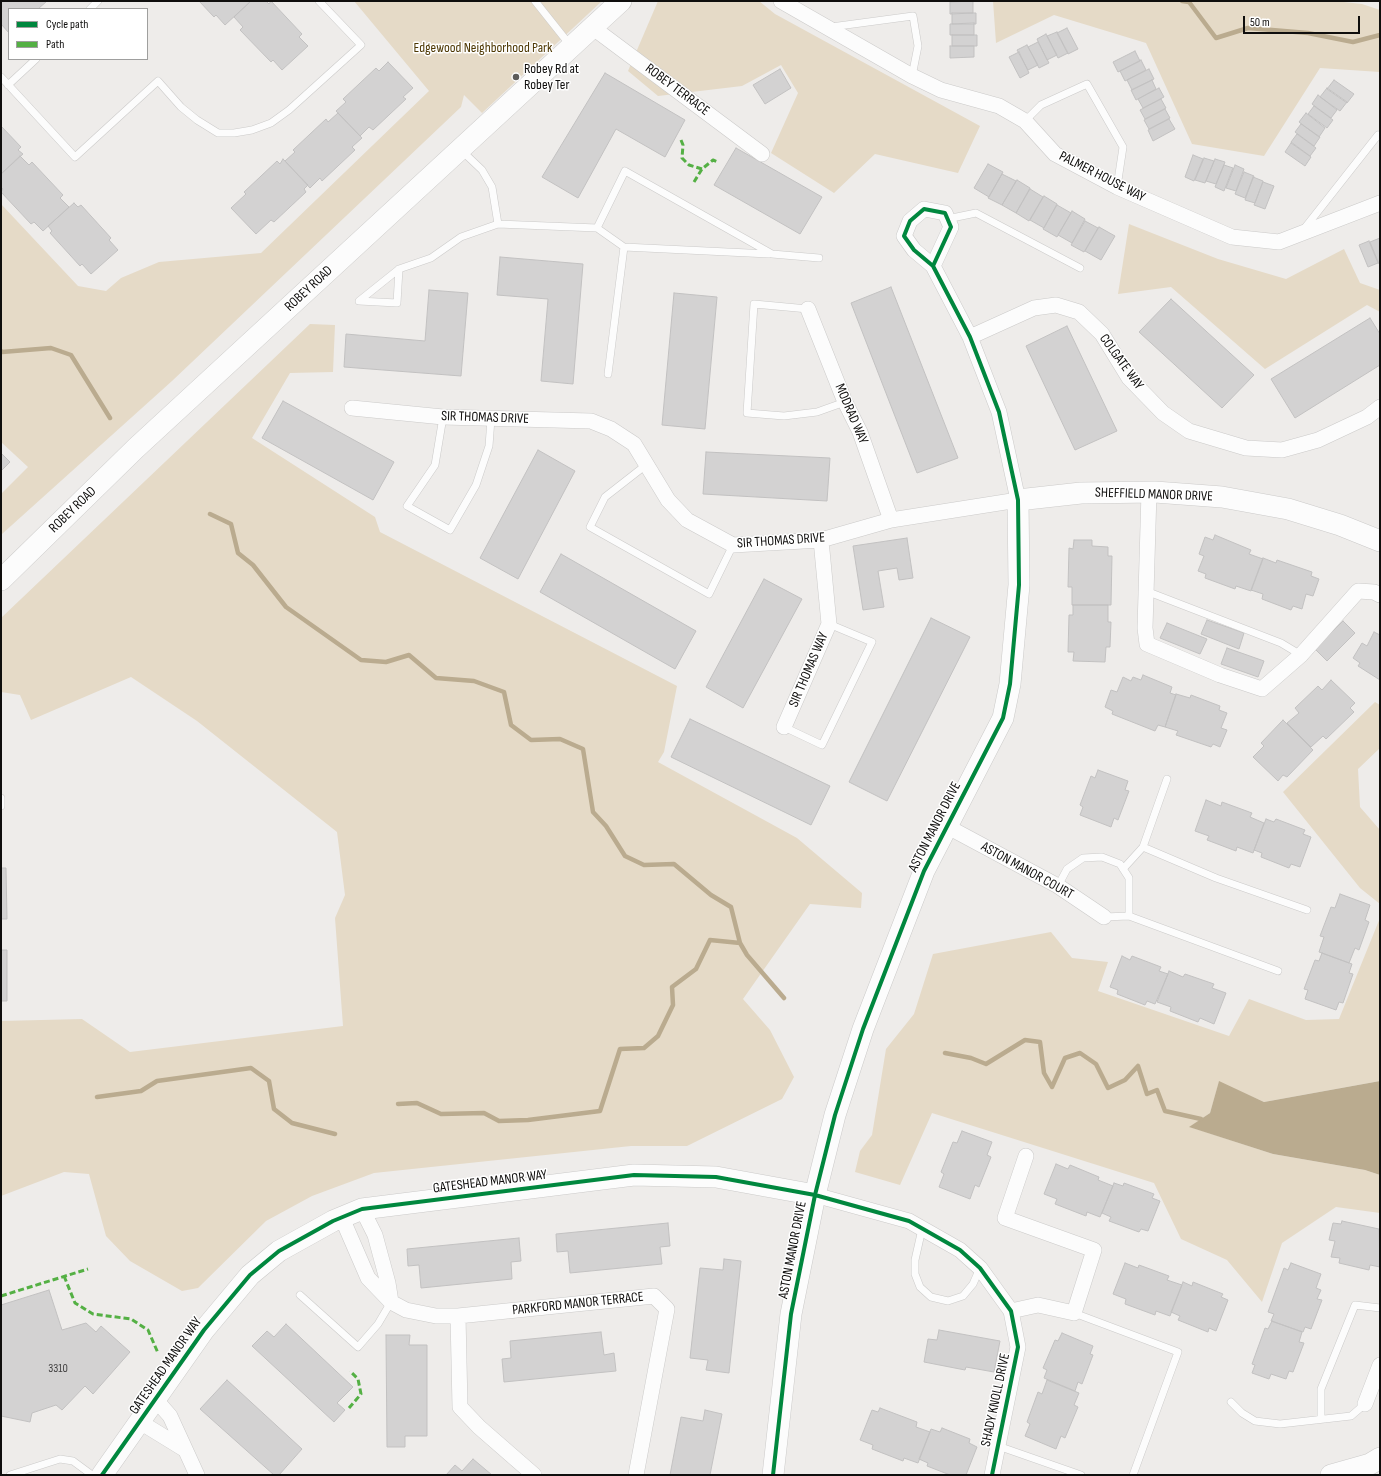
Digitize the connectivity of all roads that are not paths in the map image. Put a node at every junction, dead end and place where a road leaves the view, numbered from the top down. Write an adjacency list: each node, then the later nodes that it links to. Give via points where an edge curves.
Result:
1 (319, 1): 11 (lane, via 361,45 289,110 270,123 252,130 218,133 197,120 158,81 75,157)
2 (534, 1): 7 (lane)
3 (621, 1): 5 (street, ROBEY ROAD)
4 (781, 1): 6 (street, PALMER HOUSE WAY)
5 (592, 27): 7 (street, ROBEY ROAD); 15 (street, ROBEY TERRACE)
6 (828, 28): 9 (street, PALMER HOUSE WAY); 9 (lane, via 913,16 918,46)
7 (571, 46): 14 (street, ROBEY ROAD)
8 (35, 60): 11 (lane)
9 (912, 76): 12 (street, PALMER HOUSE WAY, via 941,90 999,106)
10 (1, 77): 11 (lane)
11 (8, 85)
12 (1025, 122): 16 (street, PALMER HOUSE WAY, via 1055,154); 16 (lane, via 1041,105 1087,84 1123,148)
13 (1380, 137): 21 (lane, via 1378,135)
14 (460, 149): 19 (lane, via 482,170 492,187); 43 (street, ROBEY ROAD, via 136,448)
15 (762, 154)
16 (1117, 187): 21 (street, PALMER HOUSE WAY, via 1232,237 1279,242)
17 (1380, 203): 21 (street, PALMER HOUSE WAY)
18 (947, 219): 25 (street, via 951,227); 25 (street, ASTON MANOR DRIVE, via 945,213 924,209 910,221 904,236 914,250); 26 (lane, via 976,213)
19 (498, 224): 20 (lane); 27 (lane, via 461,237 431,258)
20 (597, 228): 22 (lane); 23 (lane, via 626,171)
21 (1300, 234)
22 (624, 247): 23 (lane); 30 (lane)
23 (772, 254): 24 (lane)
24 (818, 258)
25 (934, 266): 29 (street, ASTON MANOR DRIVE)
26 (1080, 268)
27 (399, 269): 27 (lane, via 370,292 359,301 397,303)
28 (808, 308): 31 (street, MODRAD WAY); 31 (lane, via 754,304 747,413 784,416 810,413)
29 (970, 337): 32 (street, COLGATE WAY, via 1034,308 1056,305 1079,312 1102,334 1129,378 1163,412 1189,430 1246,448 1282,450 1318,440 1367,417); 38 (street, ASTON MANOR DRIVE, via 999,412)
30 (608, 374)
31 (845, 402): 39 (street, MODRAD WAY, via 860,432)
32 (1380, 407)
33 (352, 408): 34 (street, SIR THOMAS DRIVE)
34 (443, 417): 35 (street, SIR THOMAS DRIVE); 35 (lane, via 435,465 407,506 450,530 476,485 489,446)
35 (491, 419): 36 (street, SIR THOMAS DRIVE, via 591,421 611,429 634,444)
36 (646, 465): 42 (street, SIR THOMAS DRIVE, via 668,500 687,520); 42 (lane, via 604,497 590,527 709,594)
37 (1149, 492): 38 (street, SHEFFIELD MANOR DRIVE, via 1081,493); 41 (street, SHEFFIELD MANOR DRIVE, via 1222,497 1288,509); 44 (street)
38 (1018, 500): 39 (street, SIR THOMAS DRIVE); 52 (street, ASTON MANOR DRIVE, via 1019,585 1010,684 1003,718)
39 (891, 520): 40 (street, SIR THOMAS DRIVE)
40 (821, 540): 42 (street, SIR THOMAS DRIVE); 46 (street, SIR THOMAS WAY)
41 (1380, 541)
42 (733, 545)
43 (1, 580)
44 (1146, 592): 47 (lane, via 1281,643); 47 (street, via 1147,644 1220,674 1262,689)
45 (1380, 595): 47 (street, via 1358,591)
46 (828, 624): 48 (street, SIR THOMAS WAY); 48 (lane, via 872,642 822,745)
47 (1300, 655)
48 (784, 727)
49 (1167, 779): 53 (lane)
50 (1, 798): 51 (lane)
51 (1, 806)
52 (948, 827): 55 (street, ASTON MANOR COURT); 61 (street, ASTON MANOR DRIVE, via 924,871 863,1029 835,1115)
53 (1144, 847): 54 (lane); 56 (lane, via 1216,878)
54 (1123, 869): 55 (lane, via 1120,864 1102,856 1083,858 1067,869); 57 (lane, via 1129,878)
55 (1058, 886): 58 (street, ASTON MANOR COURT)
56 (1307, 910)
57 (1129, 916): 58 (lane); 59 (lane)
58 (1104, 917)
59 (1278, 971)
60 (1026, 1156): 70 (street, via 1005,1218 1094,1250)
61 (815, 1195): 62 (street, GATESHEAD MANOR WAY, via 716,1177 634,1175); 64 (street, GATESHEAD MANOR WAY, via 909,1222); 87 (street, ASTON MANOR DRIVE, via 791,1314)
62 (362, 1209): 63 (street, GATESHEAD MANOR WAY); 67 (street, via 375,1236)
63 (342, 1218): 67 (street, via 368,1278); 73 (street, GATESHEAD MANOR WAY, via 279,1251 250,1275 204,1330)
64 (922, 1229): 65 (street, GATESHEAD MANOR WAY, via 960,1250); 65 (lane, via 915,1260 915,1274 920,1287 931,1297 948,1301 963,1296 974,1284)
65 (980, 1268): 69 (street, SHADY KNOLL DRIVE)
66 (300, 1295): 67 (lane, via 358,1347 378,1324)
67 (391, 1302): 71 (street, via 406,1310 436,1316)
68 (1380, 1308): 76 (lane, via 1355,1305 1321,1389)
69 (1011, 1311): 70 (street, via 1038,1305); 78 (street, SHADY KNOLL DRIVE, via 1018,1347)
70 (1074, 1314): 90 (lane, via 1178,1352)
71 (458, 1316): 85 (street, via 460,1407); 86 (street, PARKFORD MANOR TERRACE, via 654,1296 667,1309)
72 (1380, 1365): 75 (street)
73 (156, 1400): 77 (street, GATESHEAD MANOR WAY); 79 (street, via 170,1416)
74 (1231, 1402): 76 (lane, via 1242,1414 1255,1421 1280,1424)
75 (1364, 1404): 76 (lane, via 1351,1416)
76 (1321, 1419)
77 (140, 1422): 79 (street); 83 (street, GATESHEAD MANOR WAY)
78 (998, 1446): 88 (street, SHADY KNOLL DRIVE); 89 (lane)
79 (184, 1449): 84 (street)
80 (1376, 1466): 91 (street)
81 (10, 1475): 82 (lane, via 60,1459 74,1461)
82 (92, 1475)
83 (102, 1475)
84 (197, 1475)
85 (534, 1475)
86 (636, 1475)
87 (773, 1475)
88 (992, 1475)
89 (1081, 1475)
90 (1133, 1475)
91 (1331, 1475)

